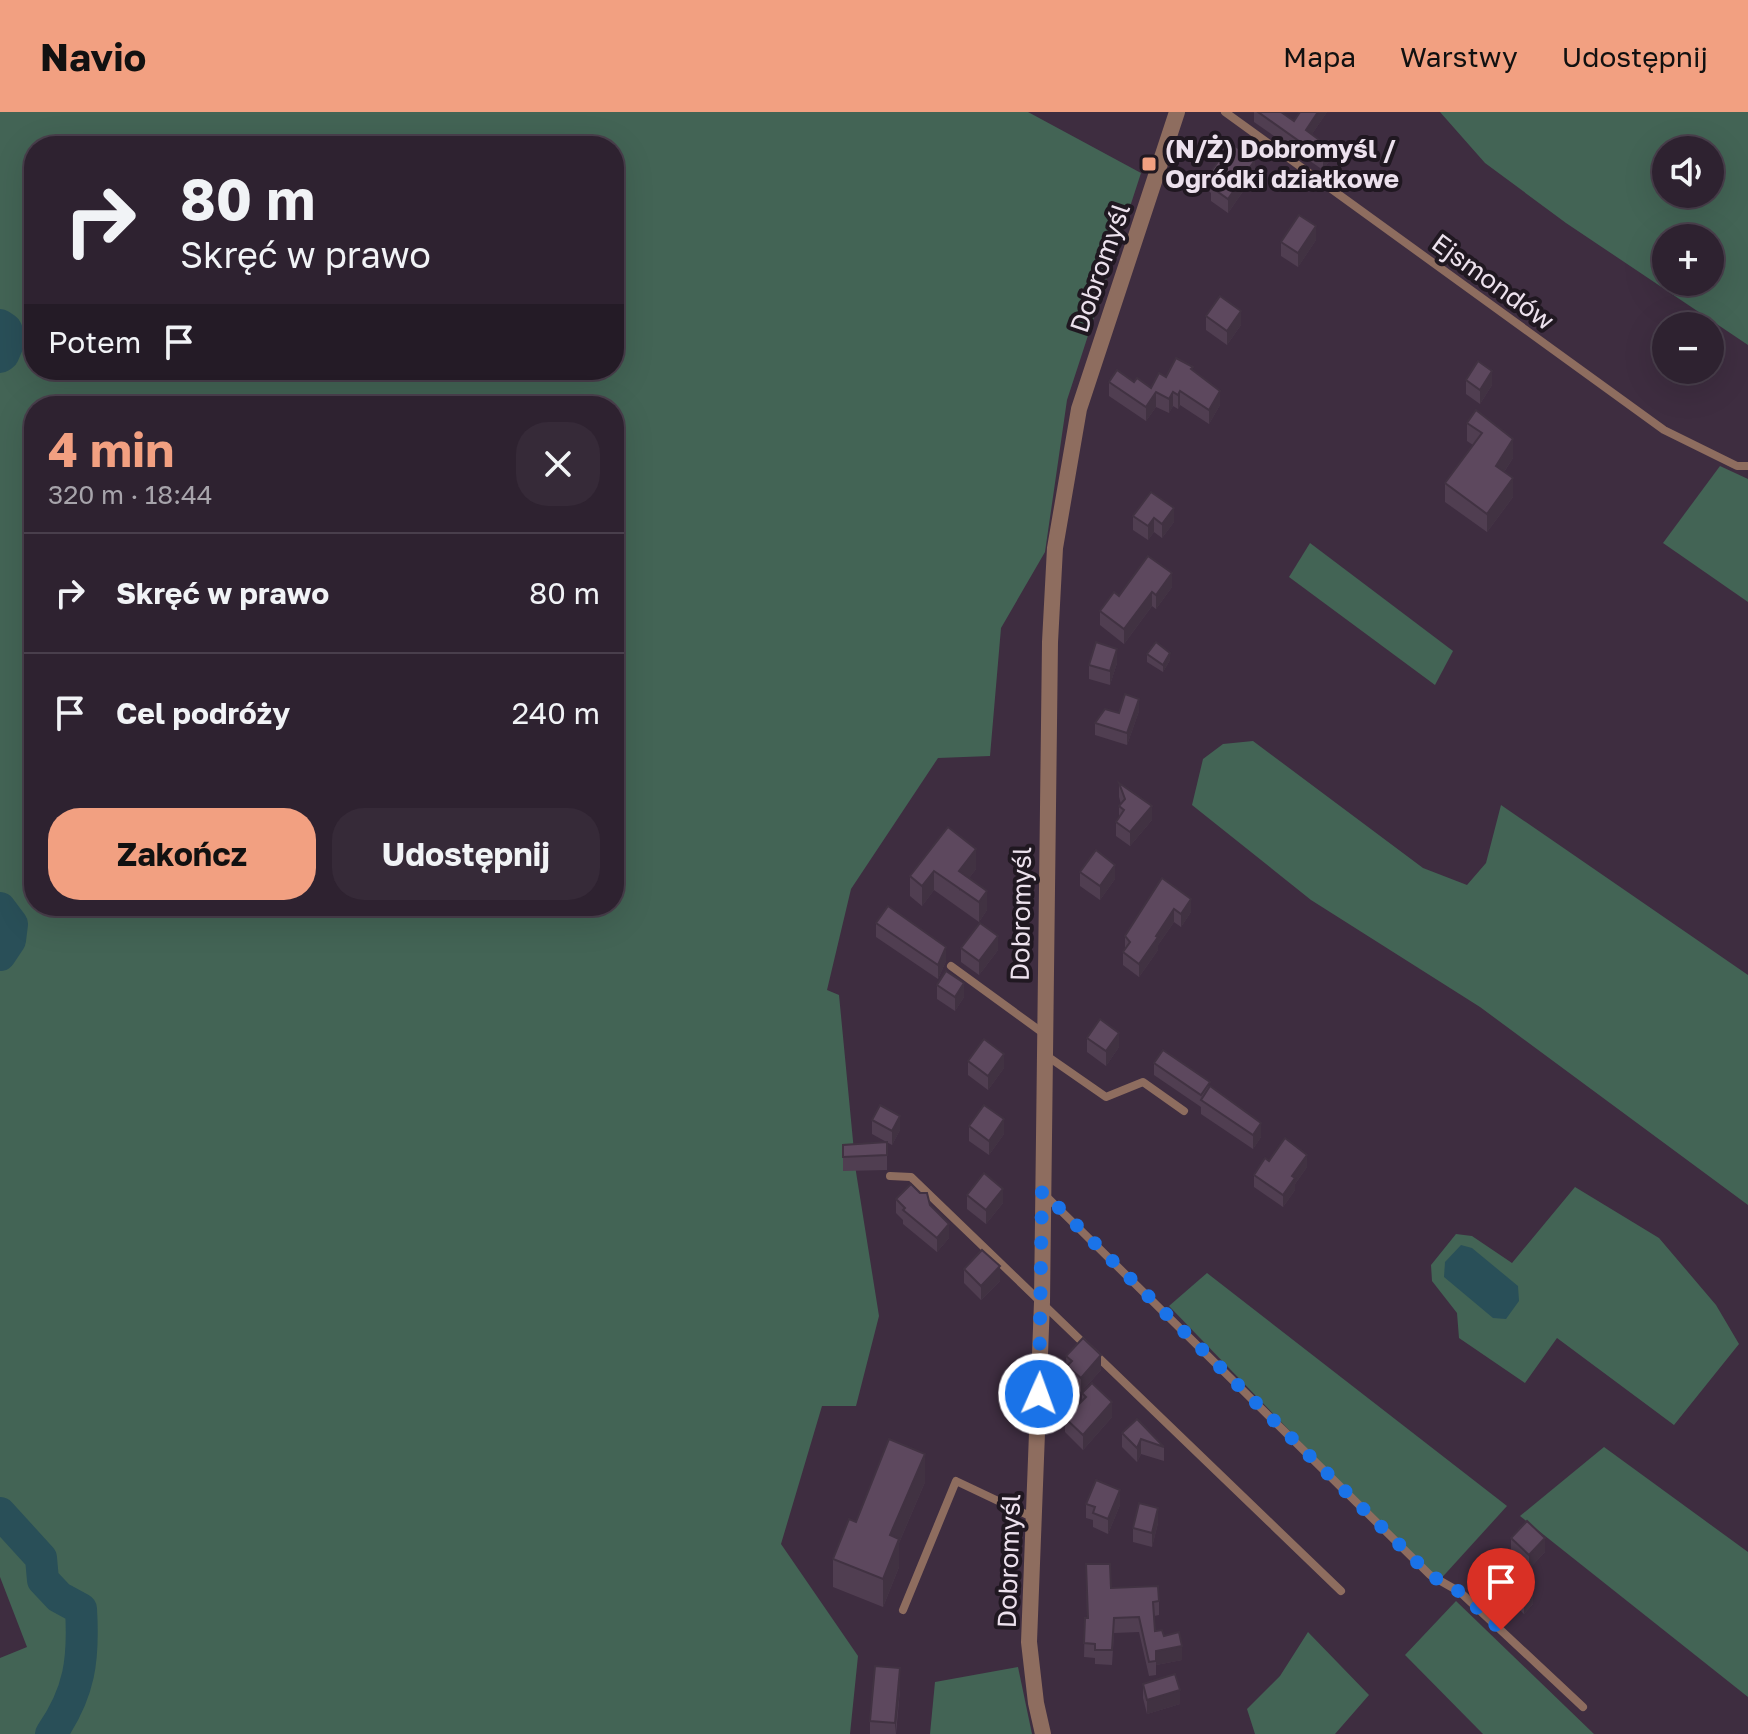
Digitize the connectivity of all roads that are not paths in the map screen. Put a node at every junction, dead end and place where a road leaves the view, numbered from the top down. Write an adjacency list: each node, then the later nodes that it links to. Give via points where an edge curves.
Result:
1 (1177, 112): 5 (street, Dobromyśl, via 1079,409 1055,548)
2 (1225, 112): 3 (lane, Ejsmondów, via 1664,430 1737,466)
3 (1748, 466)
4 (951, 966): 5 (lane)
5 (1043, 1033): 6 (street, Dobromyśl)
6 (1043, 1054): 7 (lane, via 1106,1097 1143,1082); 9 (street, Dobromyśl)
7 (1184, 1111)
8 (890, 1176): 10 (lane, via 911,1177)
9 (1042, 1191): 10 (street, Dobromyśl); 14 (lane, via 1430,1575 1460,1592)
10 (1042, 1302): 11 (street, Dobromyśl); 12 (lane)
11 (1035, 1518): 13 (lane, via 956,1481); 15 (street, Dobromyśl, via 1029,1642)
12 (1341, 1591)
13 (903, 1610)
14 (1583, 1707)
15 (1043, 1734)

